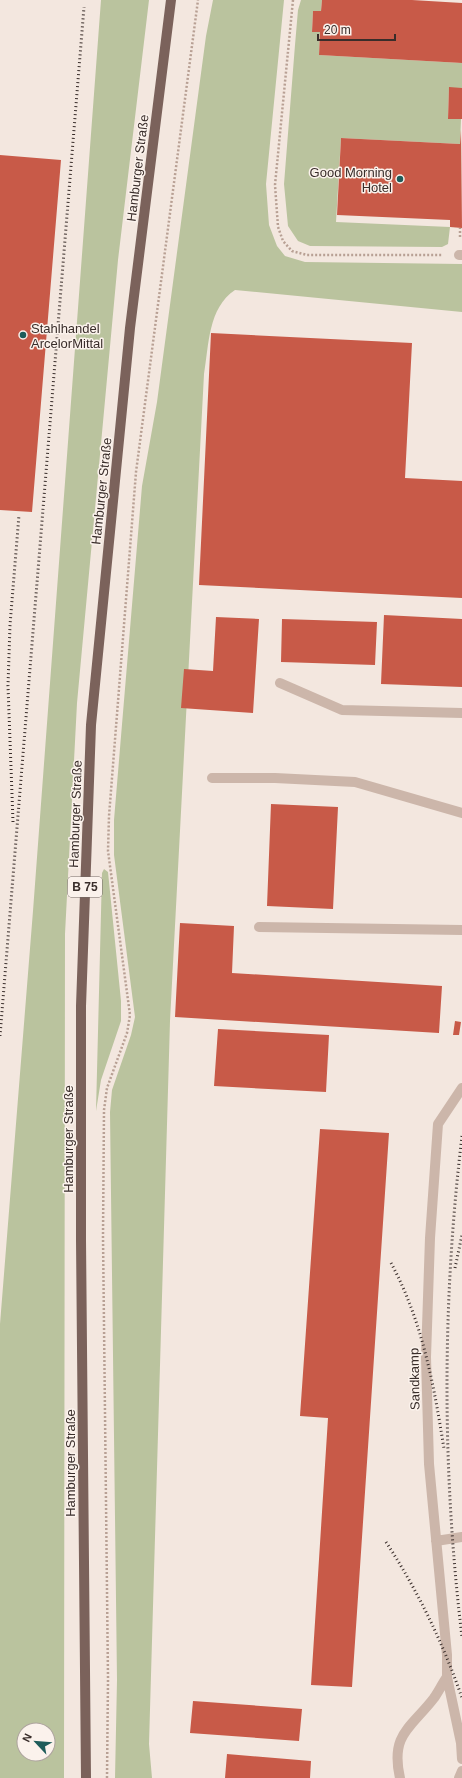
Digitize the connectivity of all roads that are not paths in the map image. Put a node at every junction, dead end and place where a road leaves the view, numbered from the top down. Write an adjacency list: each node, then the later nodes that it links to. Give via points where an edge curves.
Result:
1 (171, 0): 14 (main road, Hamburger Straße / B 75, via 130,328 91,725 81,1014)
2 (280, 683): 3 (street, via 342,710)
3 (462, 713)
4 (212, 778): 5 (street, via 355,782)
5 (462, 813)
6 (259, 927): 7 (street)
7 (462, 930)
8 (462, 1088): 10 (street, Sandkamp, via 438,1124 430,1238 426,1357 428,1441)
9 (462, 1537): 10 (street)
10 (436, 1541): 11 (street, Sandkamp)
11 (447, 1677): 12 (street, Sandkamp); 15 (street, via 434,1697 408,1726 398,1746 396,1762)
12 (462, 1759)
13 (462, 1771): 16 (street)
14 (86, 1778)
15 (400, 1778)
16 (459, 1778)

